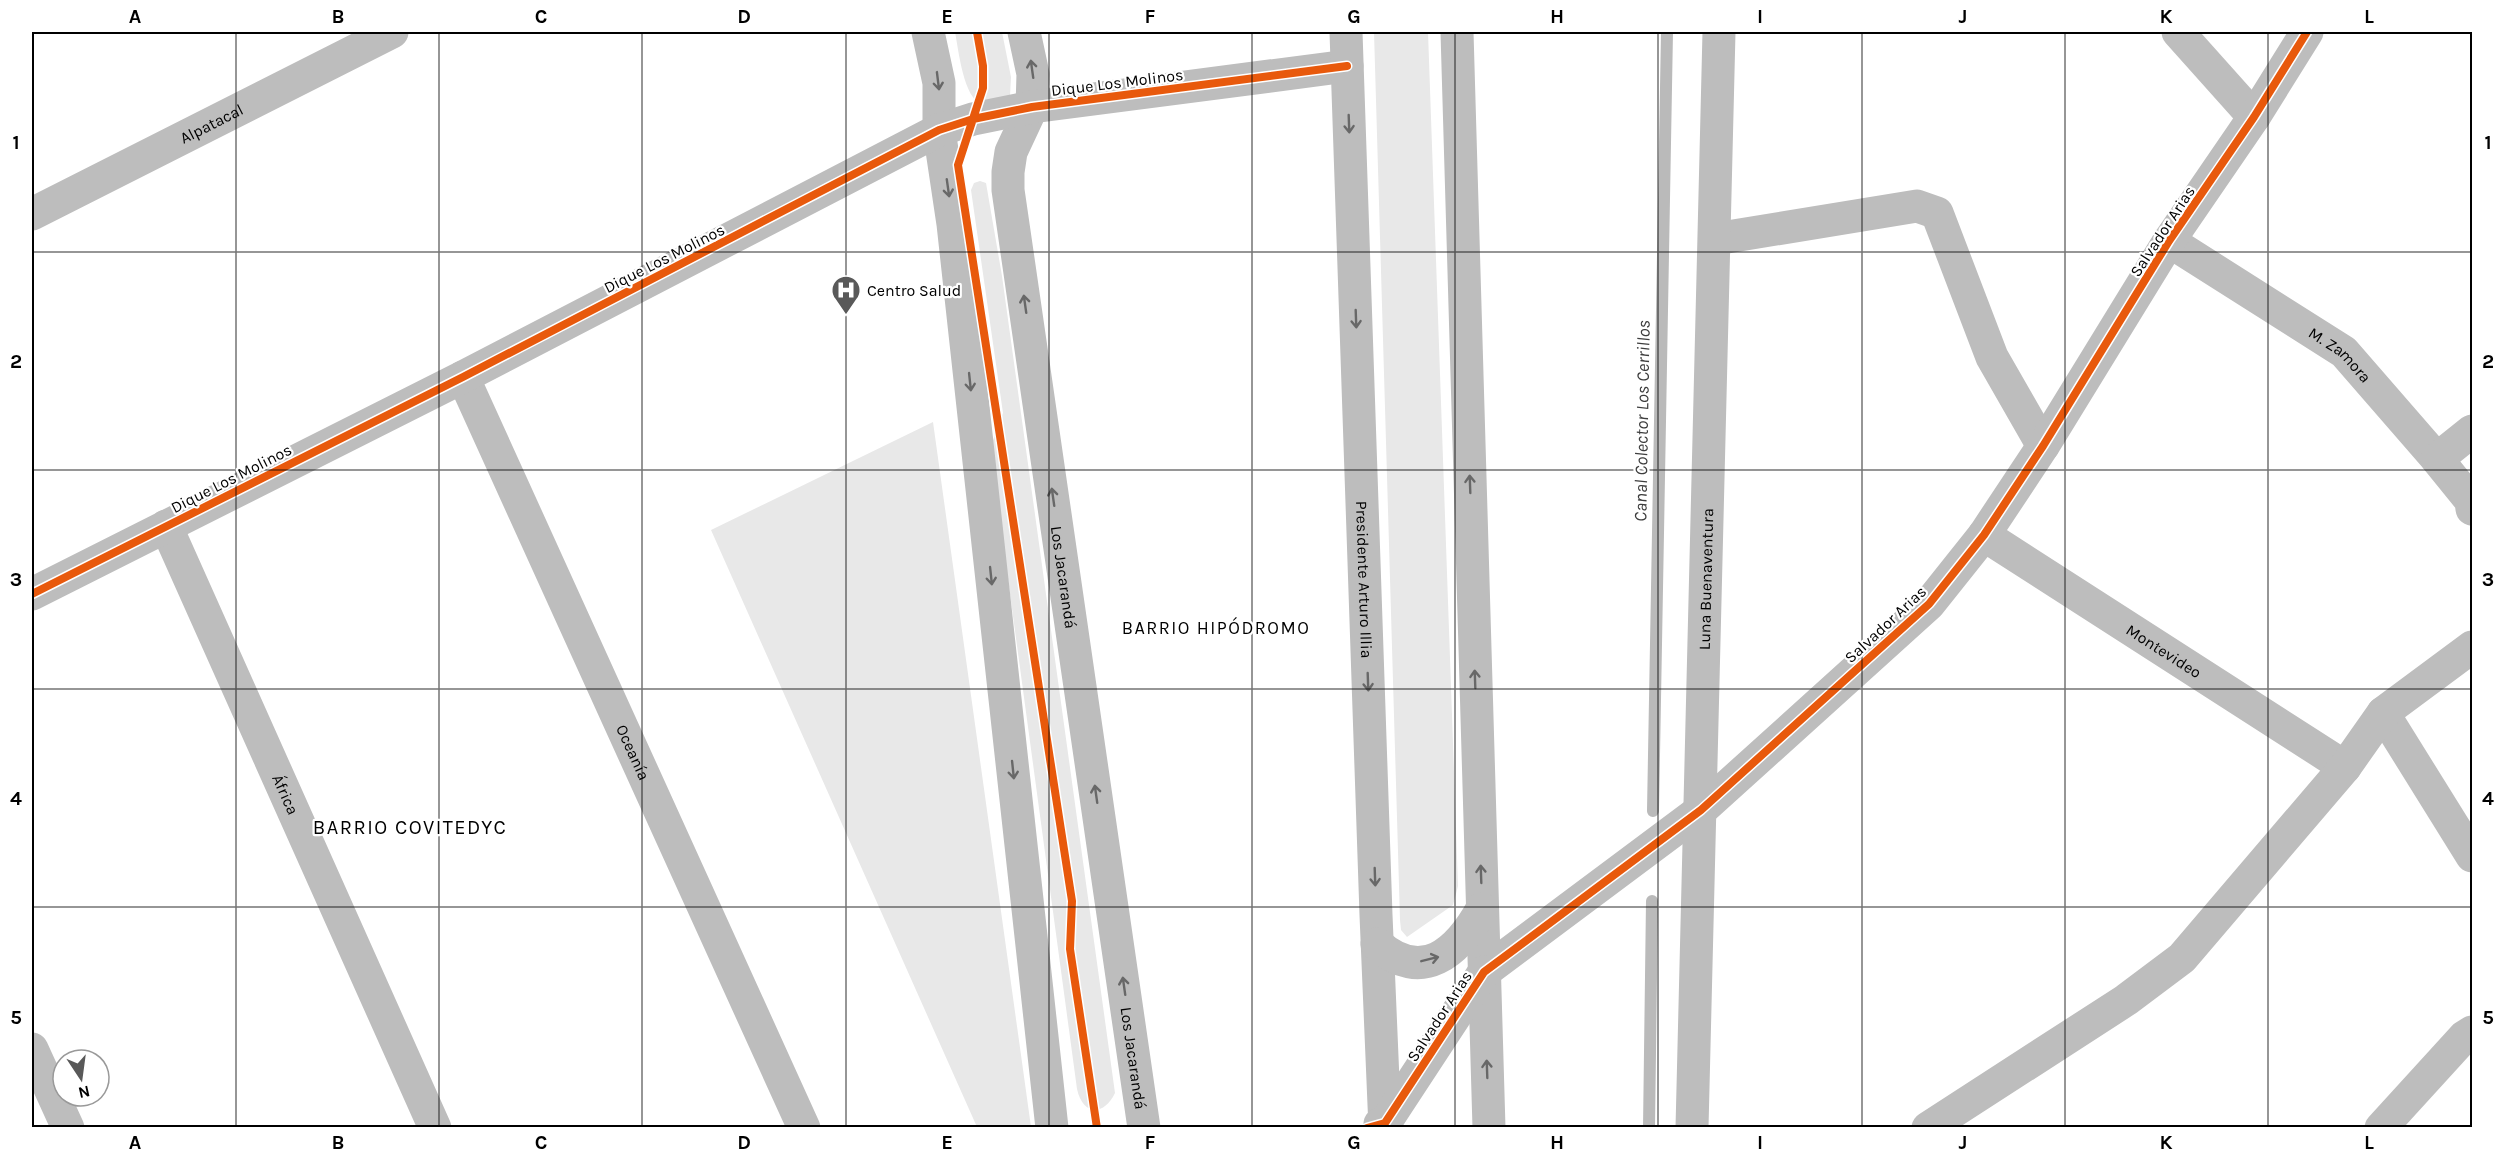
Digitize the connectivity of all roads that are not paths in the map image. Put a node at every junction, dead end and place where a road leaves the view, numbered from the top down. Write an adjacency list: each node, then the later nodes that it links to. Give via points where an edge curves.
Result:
1 (392, 32): 13 (street, Alpatacal)
2 (928, 32): 12 (street, one-way to 12, via 939,83)
3 (1024, 32): 10 (street, Los Jacarandá, one-way to 3, via 1033,74)
4 (1346, 32): 9 (street, Presidente Arturo Illia)
5 (1457, 32): 29 (street, one-way to 5)
6 (1719, 32): 14 (street, Luna Buenaventura)
7 (2178, 32): 11 (street)
8 (2307, 32): 11 (street, Salvador Arias)
9 (1347, 66): 10 (street, Dique Los Molinos); 30 (street, Presidente Arturo Illia, one-way to 30)
10 (1032, 107): 12 (street, Dique Los Molinos, via 973,118); 39 (street, Los Jacarandá, one-way to 10, via 1008,190 1011,152)
11 (2254, 117): 15 (street, Salvador Arias)
12 (939, 130): 16 (street, Dique Los Molinos); 38 (street, one-way to 38, via 953,224)
13 (32, 214)
14 (1715, 238): 18 (street, via 1917,206 1937,213 1992,357); 27 (street, Luna Buenaventura)
15 (2169, 241): 18 (street, Salvador Arias); 19 (street, M. Zamora, via 2344,352)
16 (463, 377): 21 (street, Dique Los Molinos); 37 (street, Oceanía)
17 (2472, 431): 19 (street)
18 (2043, 446): 22 (street, Salvador Arias)
19 (2437, 459): 20 (street, M. Zamora)
20 (2472, 509)
21 (166, 526): 23 (street, Dique Los Molinos); 36 (street, África)
22 (1984, 535): 26 (street, Montevideo); 27 (street, Salvador Arias, via 1929,604)
23 (32, 594)
24 (2472, 647): 25 (street)
25 (2382, 713): 26 (street); 28 (street)
26 (2345, 767): 42 (street, via 2182,958 2126,1000)
27 (1701, 810): 31 (street, Salvador Arias); 41 (street, Luna Buenaventura)
28 (2472, 856)
29 (1482, 909): 30 (street, one-way to 29, via 1404,961 1432,960 1456,947); 31 (street)
30 (1377, 944): 34 (street, Presidente Arturo Illia)
31 (1484, 972): 34 (street, Salvador Arias); 40 (street, one-way to 31)
32 (2472, 1032): 43 (street)
33 (32, 1049): 35 (street)
34 (1379, 1126)
35 (68, 1128)
36 (435, 1128)
37 (804, 1128)
38 (1052, 1128)
39 (1144, 1128)
40 (1489, 1128)
41 (1692, 1128)
42 (1928, 1128)
43 (2381, 1128)

